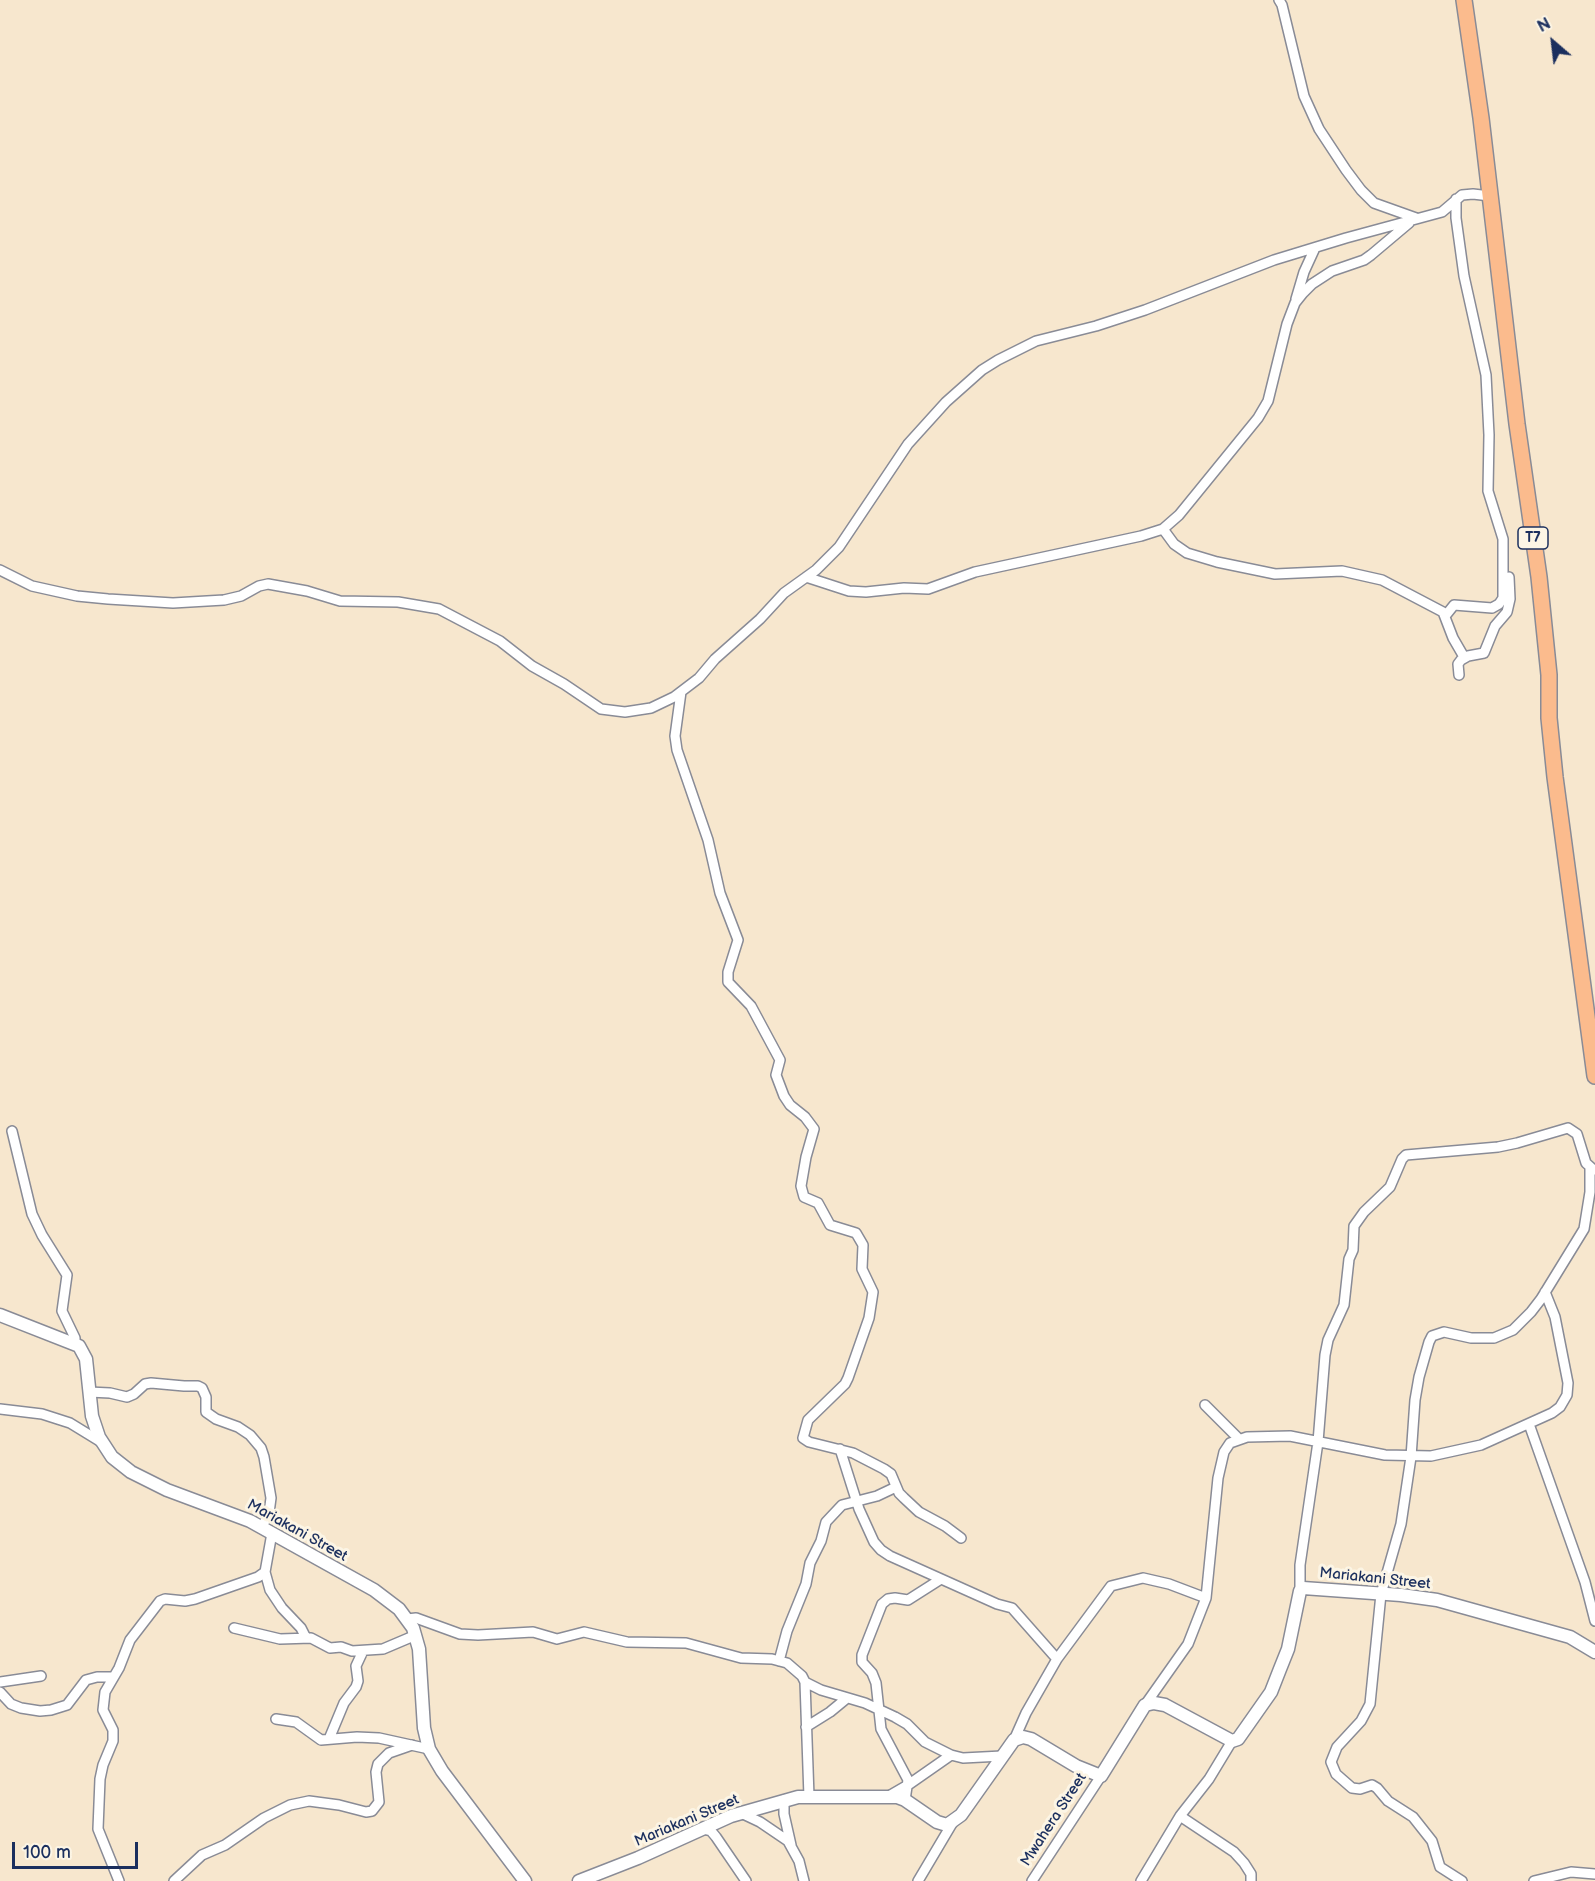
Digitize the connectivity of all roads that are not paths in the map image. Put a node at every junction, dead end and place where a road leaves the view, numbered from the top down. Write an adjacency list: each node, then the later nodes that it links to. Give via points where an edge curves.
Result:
1 (1279, 0): 5 (street, via 1304,96 1319,129 1374,203)
2 (1464, 0): 3 (highway, T7)
3 (1490, 196): 4 (street, via 1468,194); 16 (highway, T7, via 1539,577 1555,777)
4 (1456, 199): 5 (street, via 1442,212); 9 (street, via 1466,287 1486,375 1488,491)
5 (1416, 218): 6 (street); 7 (street, via 1364,260 1332,271 1312,284)
6 (1315, 248): 7 (street); 11 (street, via 1145,310 1036,341 990,365 946,402 908,444 839,547)
7 (1295, 303): 8 (street, via 1268,401 1179,515)
8 (1163, 529): 11 (street, via 975,572 928,590 849,591); 12 (street, via 1174,544 1201,558 1275,574 1364,574 1399,588)
9 (1503, 539): 12 (street, via 1502,601 1487,608 1454,605); 13 (street, via 1508,557 1509,607 1495,626 1484,653)
10 (0, 570): 15 (street, via 32,586 108,599 173,603 224,600 268,584 340,601 426,606 500,641 532,666 608,712 651,708)
11 (806, 577): 15 (street, via 784,593)
12 (1446, 615): 13 (street)
13 (1464, 657): 14 (street, via 1458,664)
14 (1459, 675)
15 (681, 692): 29 (street, via 677,750 738,940 728,982 751,1006 780,1060 776,1075 784,1096 814,1130 801,1186 804,1197 818,1203 830,1225 856,1233 863,1245 862,1269 873,1292 869,1318 848,1378 807,1420 802,1436 809,1442)
16 (1595, 1076)
17 (12, 1131): 21 (street, via 32,1214 67,1275 62,1311)
18 (1593, 1169): 19 (street, via 1584,1230); 27 (street, via 1583,1157 1577,1134 1568,1128 1498,1147 1404,1157 1390,1187 1354,1226 1344,1305 1325,1355)
19 (1545, 1292): 25 (street, via 1561,1340 1567,1395 1560,1407); 30 (street, via 1505,1335 1484,1340 1444,1332 1432,1336 1415,1400)
20 (0, 1315): 21 (street)
21 (75, 1343): 22 (street, Mariakani Street, via 86,1359)
22 (90, 1392): 28 (street, Mariakani Street, via 92,1416); 33 (street, via 127,1397 151,1383 202,1388 206,1412 238,1427 261,1448 271,1498)
23 (1205, 1405): 26 (street)
24 (0, 1409): 28 (street, via 42,1414 70,1423)
25 (1529, 1424): 30 (street, via 1481,1445 1447,1454); 41 (street, via 1586,1582)
26 (1239, 1439): 27 (street, via 1290,1436); 39 (street, via 1227,1447 1218,1478)
27 (1318, 1442): 30 (street); 37 (street, via 1300,1565)
28 (102, 1443): 33 (street, Mariakani Street, via 131,1472)
29 (840, 1449): 31 (street, via 884,1468); 32 (street)
30 (1411, 1457): 38 (street, via 1401,1524)
31 (896, 1487): 32 (street); 34 (street, via 919,1512)
32 (856, 1501): 36 (street, via 881,1550); 48 (street, via 842,1505 826,1522)
33 (267, 1530): 35 (street); 40 (street, Mariakani Street, via 383,1595)
34 (961, 1538)
35 (265, 1572): 44 (street, via 275,1599); 50 (street, via 195,1599 160,1601 130,1640)
36 (941, 1579): 47 (street, via 1012,1608); 56 (street, via 911,1599 891,1598 882,1604 861,1659 874,1677)
37 (1300, 1591): 38 (street, Mariakani Street, via 1311,1587); 61 (street, Mariakani Street, via 1288,1649 1271,1692 1238,1739)
38 (1382, 1594): 46 (street, Mariakani Street, via 1437,1600 1497,1616 1570,1637); 89 (street, via 1370,1704 1361,1721 1333,1753 1332,1768 1356,1789 1377,1788 1388,1801 1413,1817 1432,1841 1440,1867)
39 (1206, 1598): 47 (street, via 1143,1578 1111,1586); 55 (street, via 1188,1644)
40 (407, 1619): 43 (street, Mariakani Street); 48 (street, via 416,1618 460,1634 533,1632 556,1639 584,1632 627,1642 686,1643 741,1658)
41 (1595, 1621)
42 (234, 1628): 44 (street, via 280,1639)
43 (416, 1635): 45 (street, via 391,1647); 63 (street, Mariakani Street)
44 (306, 1638): 45 (street, via 330,1648)
45 (363, 1651): 59 (street, via 356,1666 356,1687 344,1703)
46 (1595, 1652)
47 (1057, 1659): 60 (street)
48 (779, 1661): 52 (street, via 794,1668)
49 (41, 1676): 51 (street)
50 (113, 1677): 53 (street, via 86,1680 67,1705 51,1710 21,1708 10,1704); 79 (street, via 102,1701 113,1741 100,1779 98,1829)
51 (0, 1682)
52 (805, 1682): 54 (street); 58 (street)
53 (0, 1692)
54 (847, 1698): 56 (street); 58 (street)
55 (1145, 1705): 61 (street, via 1165,1705); 66 (street)
56 (880, 1710): 64 (street); 67 (street, via 881,1729)
57 (276, 1719): 59 (street, via 296,1722 317,1738)
58 (806, 1727): 69 (street)
59 (329, 1739): 62 (street, via 379,1738)
60 (1014, 1740): 65 (street); 66 (street, via 1031,1739)
61 (1232, 1741): 73 (street)
62 (412, 1745): 63 (street); 80 (street, via 389,1753 378,1764 379,1802 372,1811 309,1801 290,1804 202,1855)
63 (429, 1749): 81 (street, Mariakani Street)
64 (951, 1755): 65 (street); 67 (street)
65 (1002, 1756): 74 (street)
66 (1101, 1776): 86 (street, Mwahera Street)
67 (908, 1785): 68 (street); 71 (street)
68 (889, 1796): 69 (street, Mariakani Street); 71 (street, Mariakani Street)
69 (809, 1797): 70 (street, Mariakani Street)
70 (784, 1800): 72 (street, Mariakani Street); 76 (street)
71 (905, 1800): 74 (street, Mariakani Street, via 937,1822)
72 (741, 1813): 75 (street, Mariakani Street); 76 (street)
73 (1180, 1816): 87 (street); 88 (street, via 1234,1852 1251,1874)
74 (953, 1822): 85 (street)
75 (703, 1829): 78 (street, Mariakani Street); 83 (street, via 716,1837)
76 (791, 1845): 84 (street)
77 (1595, 1874): 90 (street, via 1571,1872)
78 (601, 1877): 82 (street, Mariakani Street)
79 (119, 1881)
80 (174, 1881)
81 (525, 1881)
82 (579, 1881)
83 (746, 1881)
84 (804, 1881)
85 (918, 1881)
86 (1032, 1881)
87 (1141, 1881)
88 (1251, 1881)
89 (1462, 1881)
90 (1534, 1881)

